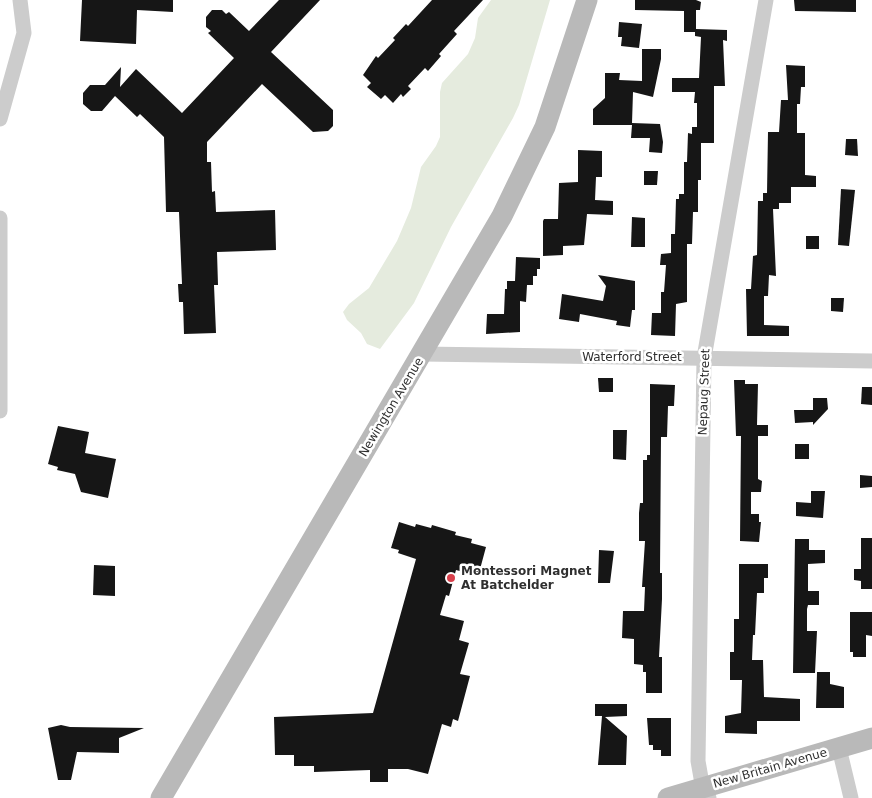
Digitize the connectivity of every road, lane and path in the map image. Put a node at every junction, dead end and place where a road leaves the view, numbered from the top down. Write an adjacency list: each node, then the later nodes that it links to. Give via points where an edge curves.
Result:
1 (20, 0): 4 (street, via 24,33)
2 (587, 0): 6 (main road, Newington Avenue, via 545,127 529,164)
3 (766, 0): 7 (street, Nepaug Street)
4 (0, 119)
5 (0, 218): 9 (street)
6 (422, 354): 7 (street, Waterford Street); 13 (main road, Newington Avenue)
7 (704, 358): 8 (street, Waterford Street); 12 (street, Nepaug Street, via 698,761)
8 (872, 361)
9 (0, 411)
10 (872, 738): 11 (main road, New Britain Avenue)
11 (839, 748): 12 (main road, New Britain Avenue); 15 (street)
12 (707, 793): 14 (main road, New Britain Avenue)
13 (161, 798)
14 (668, 798)
15 (851, 798)

